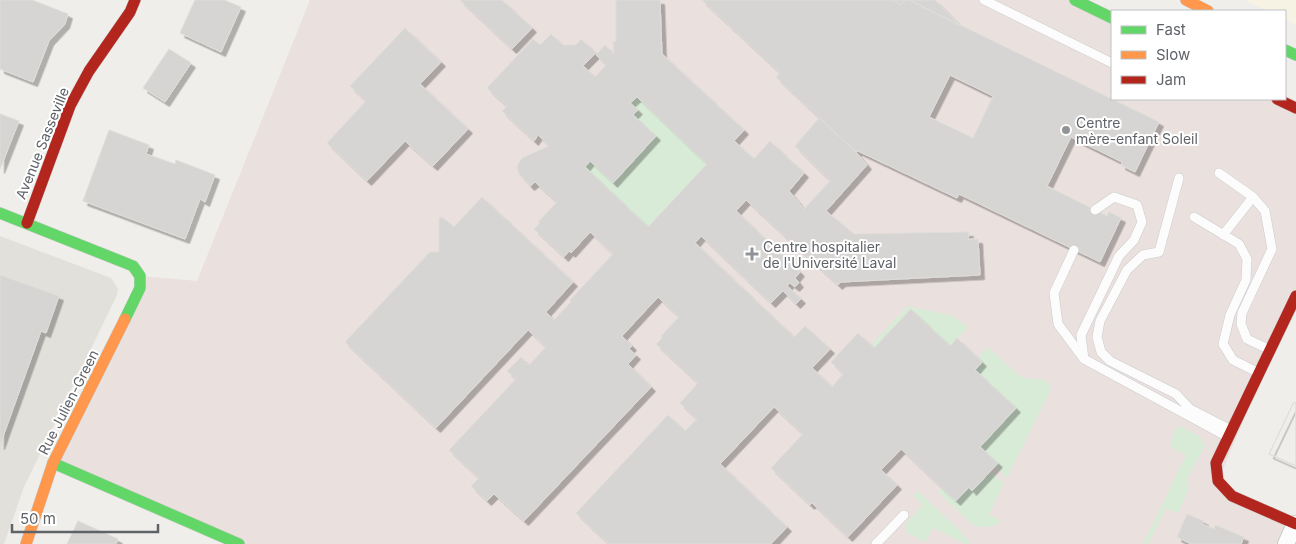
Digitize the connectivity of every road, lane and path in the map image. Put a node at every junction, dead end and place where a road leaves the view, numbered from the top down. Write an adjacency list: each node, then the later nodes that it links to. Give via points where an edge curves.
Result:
1 (135, 0): 16 (street, Avenue Sasseville, via 70,106)
2 (984, 0): 7 (lane)
3 (1075, 0): 6 (street)
4 (1186, 0): 5 (street)
5 (1206, 10)
6 (1111, 18)
7 (1111, 63)
8 (1279, 100): 9 (street)
9 (1296, 108)
10 (1219, 173): 12 (lane)
11 (1179, 178): 23 (lane, via 1159,252 1143,255 1127,270 1100,321 1097,337 1101,352 1110,361 1176,394 1190,409)
12 (1252, 197): 17 (lane); 20 (lane, via 1265,211 1272,249 1242,313 1241,324 1247,339)
13 (1095, 210): 21 (lane, via 1114,197 1137,205 1142,222 1134,240 1119,256 1081,335)
14 (0, 213): 16 (street)
15 (1194, 217): 17 (lane)
16 (27, 223): 24 (street, Rue Julien-Green, via 132,266 140,276 140,288)
17 (1223, 235): 22 (lane, via 1239,244 1247,259 1246,280 1230,315 1223,344 1233,360)
18 (1074, 250): 21 (lane, via 1054,293 1058,324)
19 (1296, 296): 20 (street)
20 (1270, 350): 22 (street)
21 (1084, 360): 23 (lane)
22 (1259, 373): 23 (street)
23 (1230, 433): 26 (street, via 1216,463 1218,481 1232,496)
24 (53, 463): 27 (street, Rue Julien-Green); 28 (street)
25 (904, 515): 29 (lane)
26 (1295, 524): 30 (street)
27 (26, 544)
28 (239, 544)
29 (876, 544)
30 (1286, 544)

